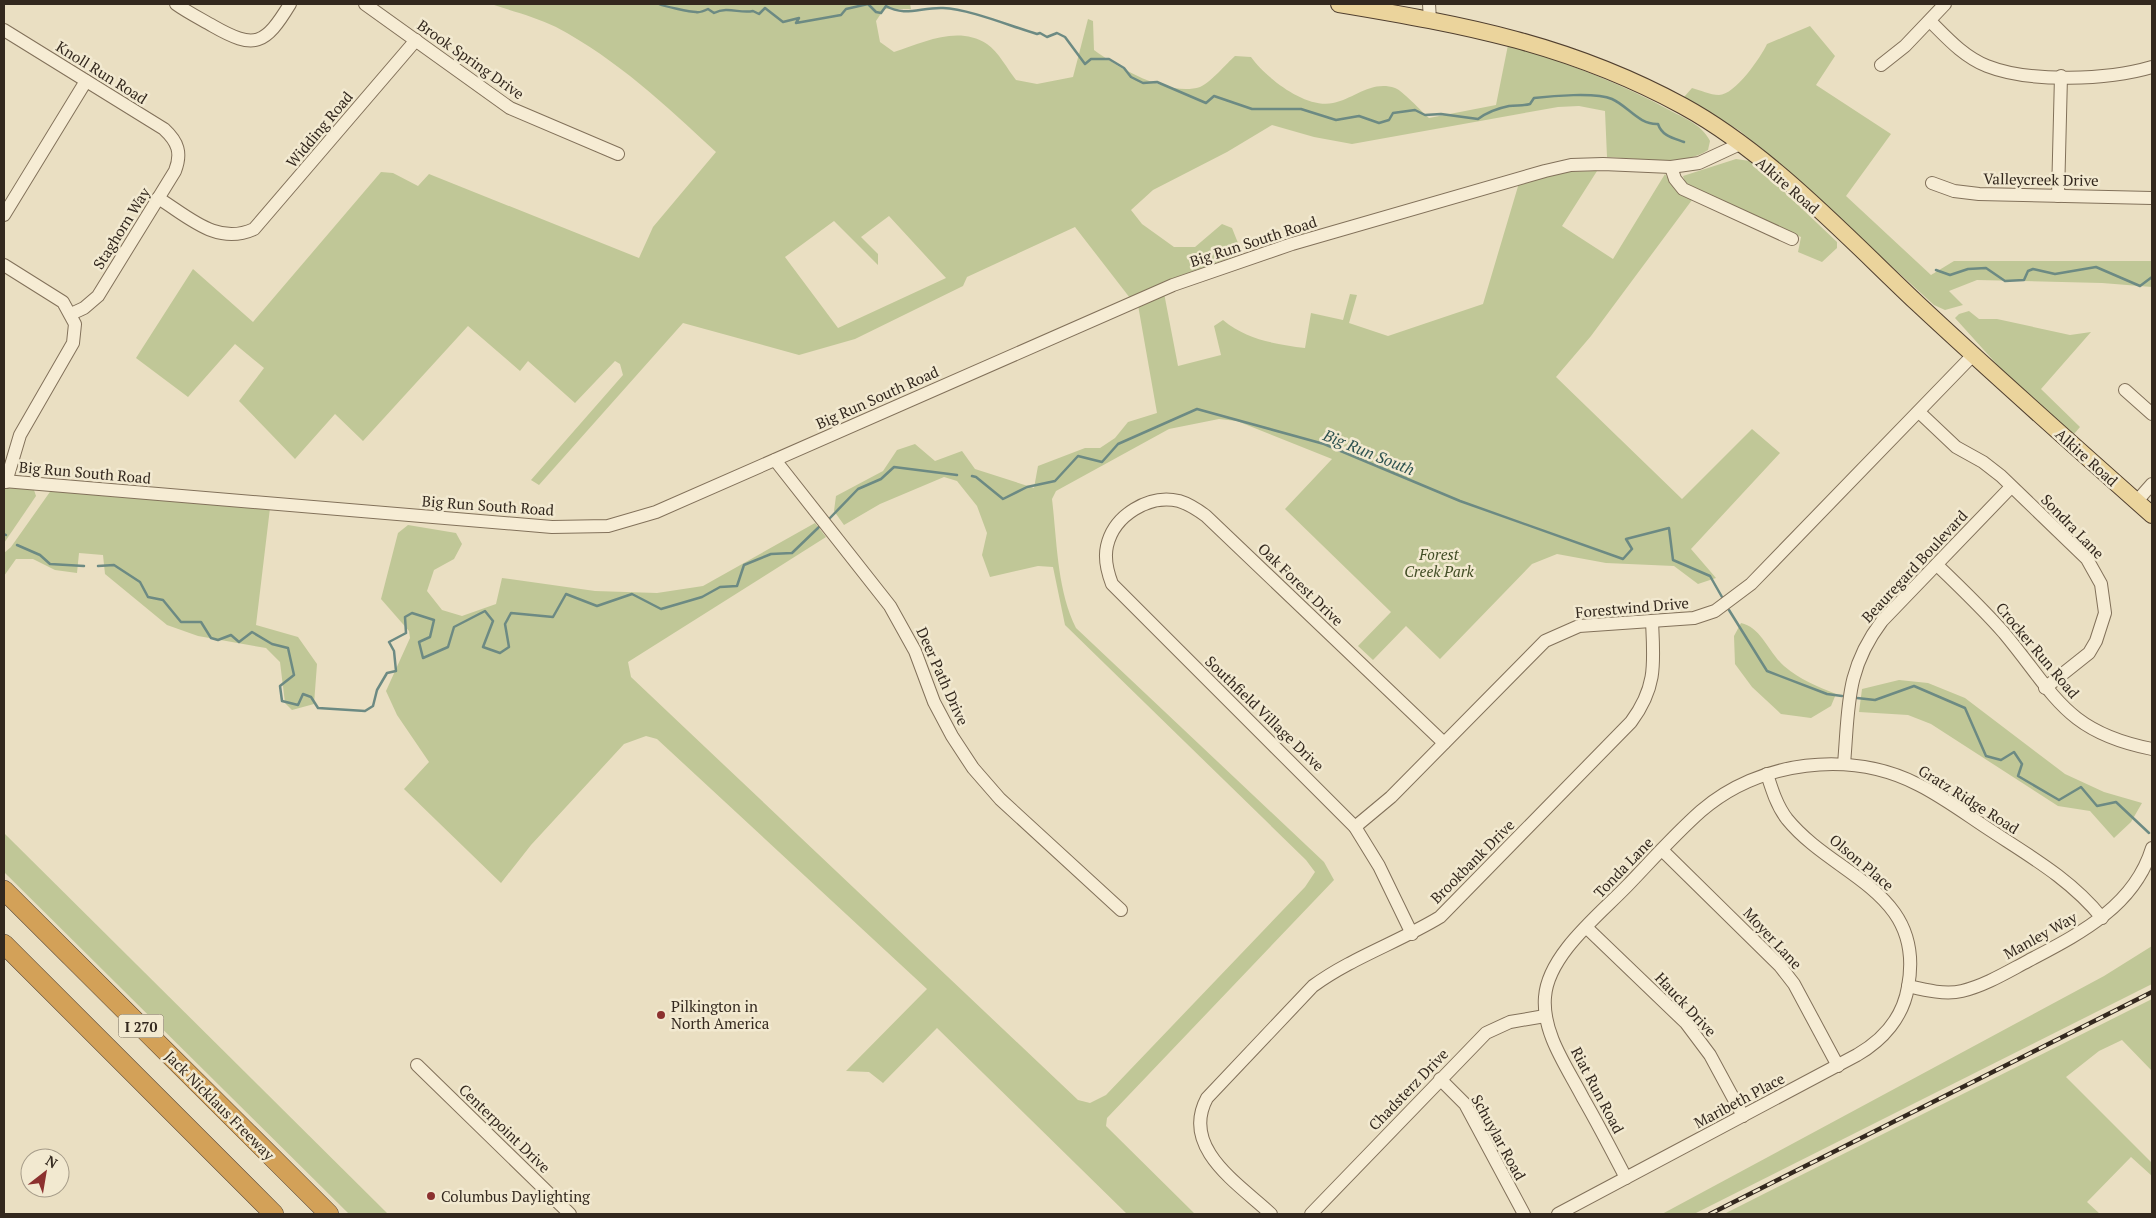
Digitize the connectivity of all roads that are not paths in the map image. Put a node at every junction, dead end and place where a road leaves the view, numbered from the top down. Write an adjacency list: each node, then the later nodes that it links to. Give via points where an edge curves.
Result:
1 (176, 4): 2 (street, via 233,38 246,42 260,40 277,25)
2 (290, 4)
3 (365, 4): 9 (street, Brook Spring Drive)
4 (1339, 4): 6 (main road, Alkire Road)
5 (1946, 4): 7 (street)
6 (1429, 12): 14 (main road, Alkire Road, via 1574,56 1682,106)
7 (1930, 21): 10 (street); 12 (street, via 1962,51 1986,66 2014,74)
8 (4, 30): 13 (street, Knoll Run Road)
9 (416, 40): 16 (street, Brook Spring Drive, via 510,108); 20 (street, Widding Road, via 254,229 237,236 218,234)
10 (1881, 65)
11 (2152, 67): 12 (street, via 2109,76)
12 (2061, 76): 19 (street)
13 (86, 81): 15 (street, Knoll Run Road, via 164,129); 22 (street)
14 (1740, 144): 17 (street, Big Run South Road, via 1699,163); 26 (main road, Alkire Road)
15 (179, 147): 20 (street, Staghorn Way, via 175,171)
16 (618, 154)
17 (1671, 167): 23 (street, via 1683,189); 30 (street, Big Run South Road, via 1603,164 1562,167 1241,260 1126,305)
18 (1932, 183): 19 (street, Valleycreek Drive, via 1954,191 1979,194)
19 (2058, 196): 21 (street, Valleycreek Drive)
20 (158, 198): 25 (street, Staghorn Way, via 98,296)
21 (2152, 198)
22 (4, 215)
23 (1792, 239)
24 (4, 265): 25 (street, via 63,302)
25 (71, 314): 31 (street, via 75,324 73,343 20,435)
26 (1974, 354): 28 (street, Forestwind Drive); 34 (main road, Alkire Road)
27 (2125, 390): 29 (street)
28 (1919, 412): 33 (street, Sondra Lane, via 1956,447 1983,462); 38 (street, Forestwind Drive, via 1751,584 1714,611 1694,618)
29 (2152, 414)
30 (775, 460): 31 (street, Big Run South Road, via 656,512 608,526 552,527); 48 (street, Deer Path Drive, via 890,606 915,651 934,702 973,768 1000,799)
31 (5, 481)
32 (2152, 484): 34 (street)
33 (2011, 487): 37 (street, Beauregard Boulevard); 39 (street, Sondra Lane, via 2087,559 2101,584 2104,598 2102,627 2089,653)
34 (2136, 501): 35 (main road, Alkire Road)
35 (2152, 515)
36 (1120, 522): 40 (street, Oak Forest Drive, via 1131,511 1159,500 1178,501 1200,511); 44 (street, Southfield Village Drive, via 1107,545 1107,565 1112,584)
37 (1936, 565): 39 (street, Crocker Run Road, via 1986,612); 42 (street, Beauregard Boulevard, via 1882,621 1860,654 1851,682)
38 (1652, 622): 40 (street, Forestwind Drive, via 1579,626 1545,641); 51 (street, Brookbank Drive, via 1653,662 1649,694 1631,722 1458,901 1440,917)
39 (2045, 688): 41 (street, Crocker Run Road, via 2064,708 2093,730 2112,739)
40 (1444, 743): 44 (street, Forestwind Drive, via 1391,797)
41 (2152, 749)
42 (1844, 764): 43 (street, Gratz Ridge Road, via 1813,764); 49 (street, Gratz Ridge Road, via 1893,774 1932,792 2061,877 2081,893)
43 (1767, 774): 46 (street, Tonda Lane, via 1714,801); 53 (street, Olson Place, via 1779,807 1788,820 1872,888 1893,911 1910,948)
44 (1355, 827): 51 (street, Southfield Village Drive, via 1379,866)
45 (2152, 848): 49 (street, Manley Way, via 2124,898)
46 (1662, 850): 50 (street, Tonda Lane); 56 (street, Moyer Lane, via 1780,966 1794,984)
47 (4, 890): 61 (highway, Jack Nicklaus Freeway / I 270)
48 (1121, 910)
49 (2102, 918): 53 (street, Manley Way, via 1986,983 1960,991 1932,991)
50 (1587, 928): 54 (street, Tonda Lane, via 1556,963 1547,988); 58 (street, Hauck Drive, via 1686,1022 1699,1038)
51 (1412, 934): 63 (street, Brookbank Drive, via 1313,986 1213,1090 1202,1107 1199,1126 1202,1142 1214,1161)
52 (4, 944): 60 (highway, I 270)
53 (1908, 986): 56 (street, Maribeth Place, via 1900,1013 1881,1038)
54 (1545, 1016): 57 (street, Chadsterz Drive, via 1510,1022 1486,1033); 59 (street, Riat Run Road, via 1554,1042)
55 (417, 1065): 62 (street, Centerpoint Drive)
56 (1838, 1066): 58 (street, Maribeth Place)
57 (1440, 1079): 64 (street, Chadsterz Drive); 65 (street, Schuylar Road, via 1465,1104)
58 (1743, 1116): 59 (street, Maribeth Place)
59 (1626, 1178): 66 (street, Maribeth Place)
60 (274, 1214)
61 (329, 1214)
62 (570, 1214)
63 (1271, 1214)
64 (1311, 1214)
65 (1524, 1214)
66 (1558, 1214)

